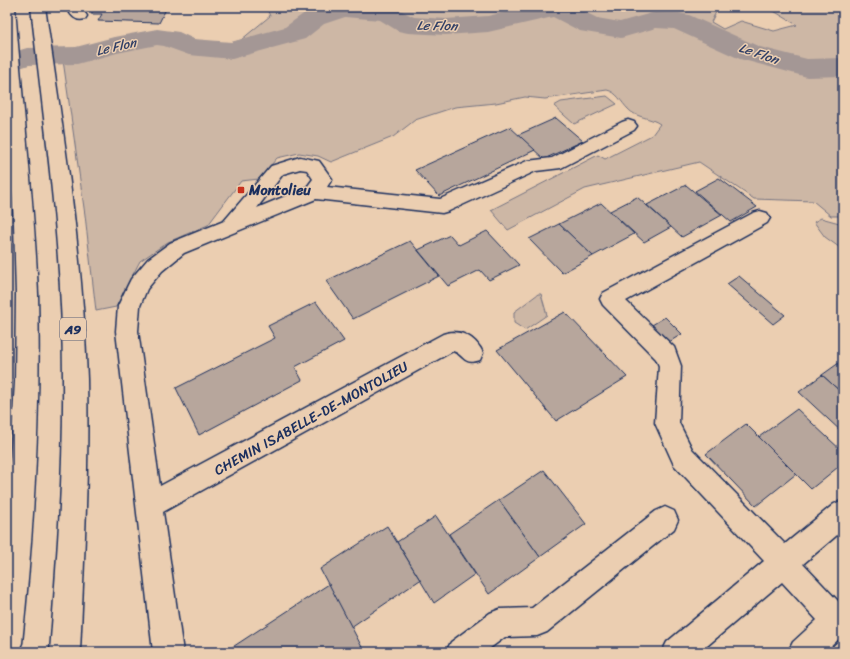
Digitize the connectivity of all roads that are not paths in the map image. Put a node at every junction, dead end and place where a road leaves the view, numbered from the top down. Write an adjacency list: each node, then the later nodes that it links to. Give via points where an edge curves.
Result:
1 (8, 7): 13 (main road, via 24,217 27,354 20,512)
2 (38, 7): 14 (main road, A9, via 63,201 73,336 74,498)
3 (628, 126): 4 (main road, via 555,164 533,165 442,206)
4 (314, 192): 6 (main road); 6 (main road, via 322,179 313,165 300,163 277,170)
5 (760, 218): 11 (main road, via 611,299 666,354 670,366 667,423 683,457)
6 (230, 227): 8 (main road, via 177,248 155,265 138,285 129,306 127,331)
7 (472, 353): 8 (main road, CHEMIN ISABELLE-DE-MONTOLIEU, via 462,343 451,341)
8 (149, 506): 15 (main road)
9 (843, 513): 11 (main road)
10 (665, 520): 16 (main road, via 537,622 500,623)
11 (783, 562): 12 (main road); 17 (main road)
12 (840, 618): 18 (main road)
13 (7, 644)
14 (64, 652)
15 (168, 652)
16 (461, 652)
17 (677, 652)
18 (802, 652)

